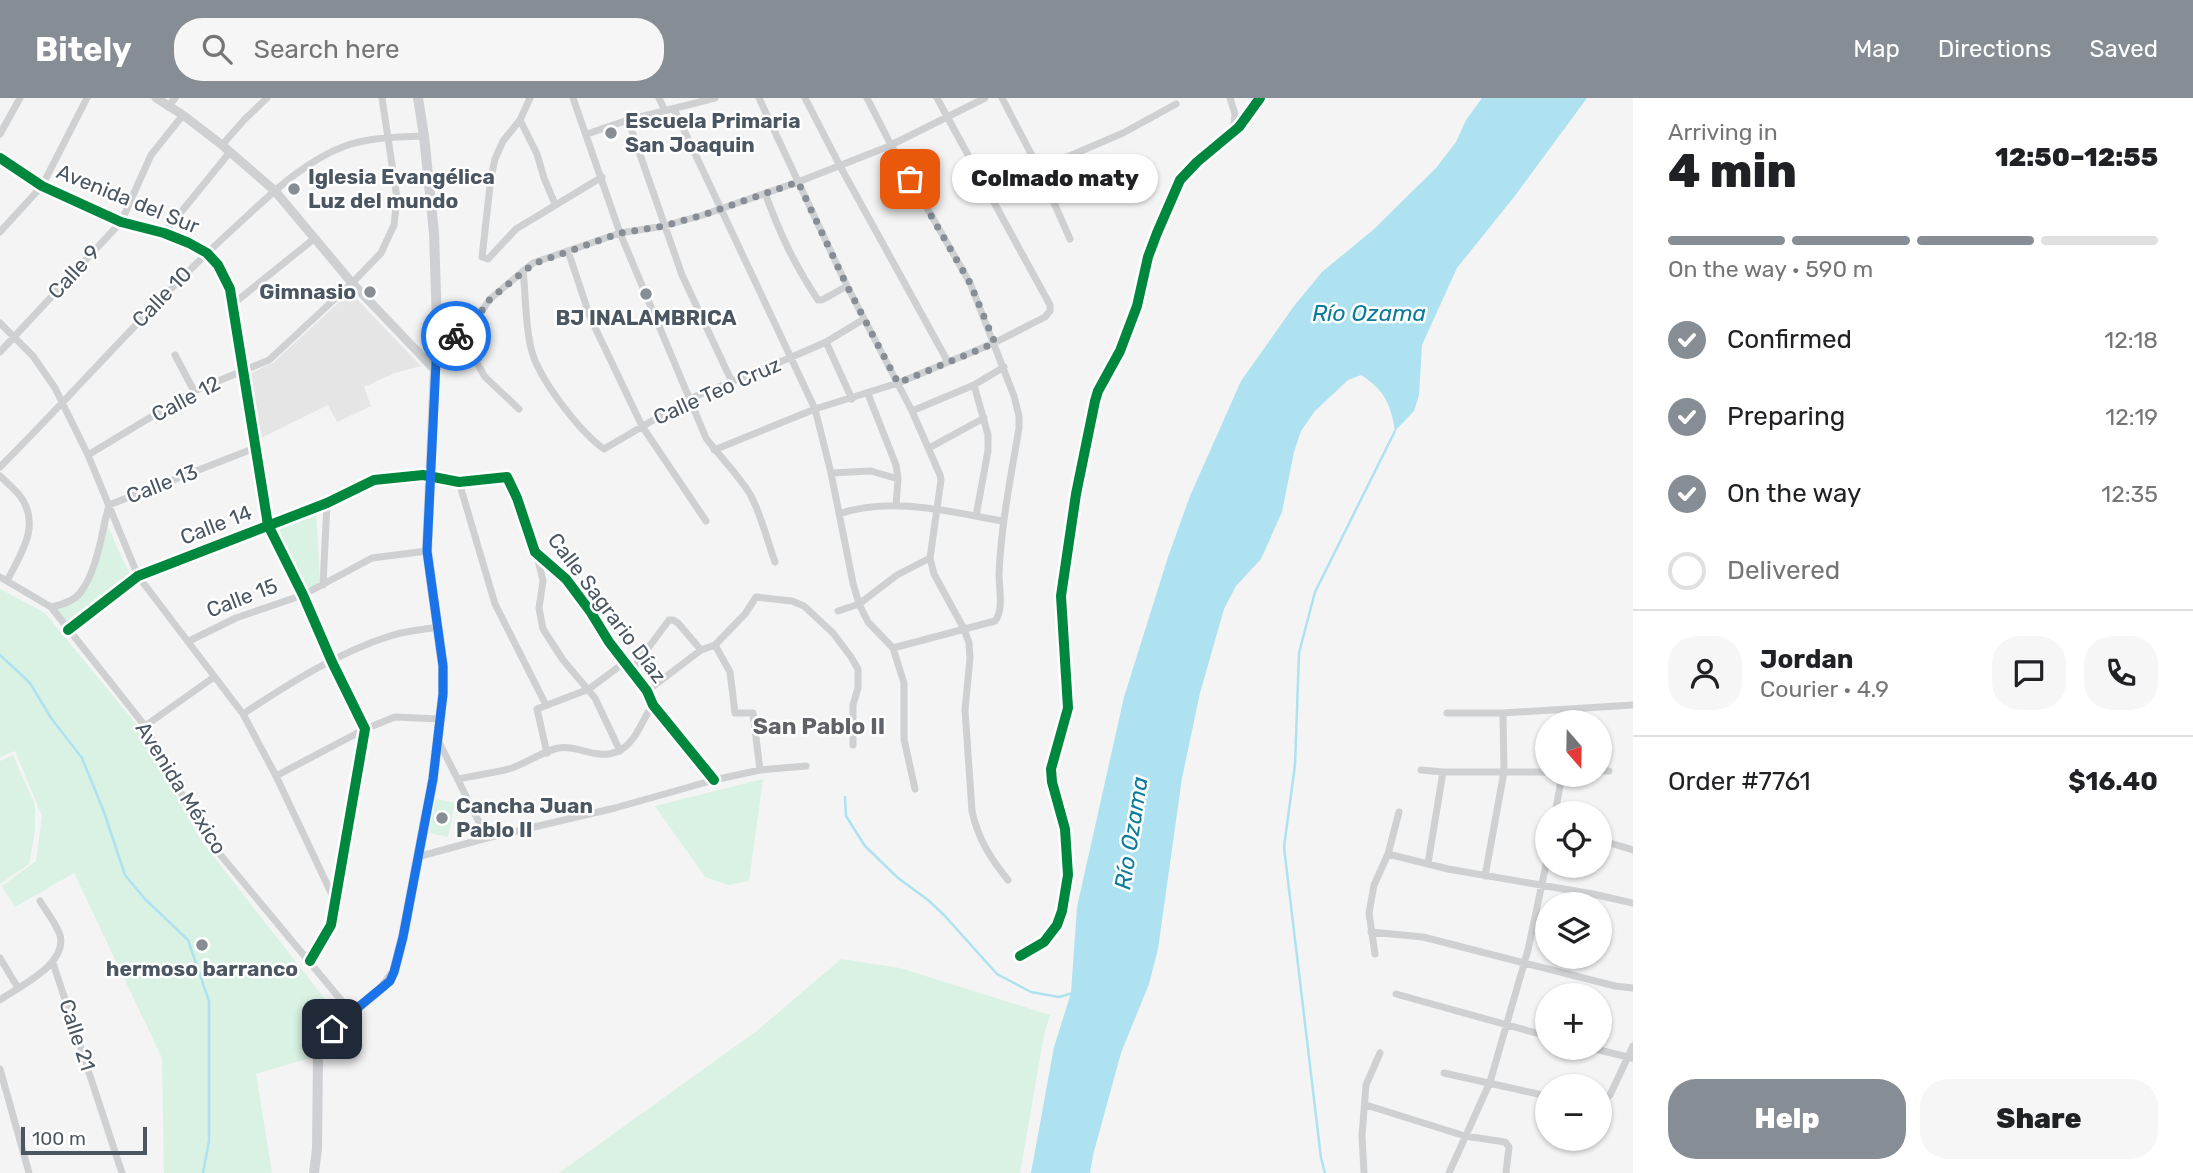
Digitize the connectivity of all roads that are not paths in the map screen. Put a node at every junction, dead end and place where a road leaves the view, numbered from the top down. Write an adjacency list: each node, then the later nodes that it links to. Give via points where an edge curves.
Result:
1 (20, 98): 29 (street)
2 (87, 98): 41 (street)
3 (156, 98): 21 (street)
4 (175, 98): 21 (street)
5 (267, 98): 33 (street)
6 (382, 98): 32 (street, Calle 12)
7 (418, 98): 31 (main road)
8 (530, 98): 26 (street)
9 (573, 98): 30 (street)
10 (659, 98): 23 (street)
11 (715, 98): 22 (street)
12 (759, 98): 40 (street)
13 (805, 98): 37 (street)
14 (867, 98): 34 (street)
15 (937, 98): 25 (street)
16 (985, 98): 25 (street)
17 (1002, 98): 38 (street)
18 (1230, 98): 28 (street, via 1235,114)
19 (1260, 98): 28 (street)
20 (1176, 104): 38 (street)
21 (168, 107): 24 (street)
22 (674, 109): 23 (street); 45 (street)
23 (665, 111): 27 (street)
24 (183, 115): 33 (street); 46 (street, Calle 9, via 148,161)
25 (947, 117): 34 (street); 65 (street, via 1050,304 1045,317)
26 (520, 120): 44 (street); 44 (street, via 495,159 482,257 488,259 516,229)
27 (628, 120): 30 (street); 47 (street)
28 (1233, 133): 168 (street, via 1180,180 1148,257 1120,351 1095,401 1061,596 1068,708 1051,769 1065,829 1068,875 1057,925 1044,942)
29 (0, 134)
30 (587, 134): 39 (street)
31 (424, 136): 32 (street, Calle 10); 63 (main road, via 434,233)
32 (388, 138): 42 (street, Calle 10, via 347,145); 56 (street, Calle 12, via 397,198 394,225 381,253)
33 (222, 145): 35 (street)
34 (891, 145): 37 (street); 65 (street, via 970,283)
35 (230, 152): 42 (street); 49 (street)
36 (0, 158): 41 (street, Avenida del Sur)
37 (840, 166): 40 (street); 69 (street)
38 (1039, 169): 52 (street)
39 (602, 177): 44 (street); 50 (street)
40 (798, 182): 43 (street); 57 (street)
41 (42, 186): 46 (street, Avenida del Sur); 48 (street)
42 (275, 191): 51 (street); 54 (street, Calle 10)
43 (765, 193): 45 (street); 57 (street, via 789,254 817,300)
44 (555, 204)
45 (722, 209): 47 (street); 68 (street)
46 (121, 222): 49 (street, Avenida del Sur); 62 (street, Calle 9)
47 (664, 226): 50 (street); 73 (street)
48 (0, 232)
49 (164, 233): 54 (street, Avenida del Sur)
50 (620, 233): 53 (street); 78 (street)
51 (315, 238): 56 (street); 58 (street)
52 (1070, 239)
53 (568, 251): 55 (street); 85 (street, via 590,317)
54 (207, 253): 58 (street, via 223,275); 80 (street, Calle 10, via 156,301)
55 (523, 271): 61 (street, via 490,299); 85 (street, Calle Teo Cruz, via 530,347 540,373 568,411 604,449)
56 (352, 283): 71 (street); 72 (street, Calle 12, via 276,356)
57 (847, 286): 59 (street)
58 (233, 304): 72 (street)
59 (864, 319): 64 (street, Calle Teo Cruz); 74 (street)
60 (0, 323): 62 (street)
61 (461, 335): 63 (street); 81 (street, via 485,377)
62 (15, 336): 66 (street, Calle 9); 80 (street)
63 (437, 341): 71 (main road)
64 (826, 342): 68 (street, Calle Teo Cruz); 79 (street)
65 (995, 343): 69 (street); 70 (street)
66 (0, 352)
67 (175, 355): 76 (street)
68 (792, 357): 73 (street, Calle Teo Cruz); 82 (street)
69 (948, 362): 74 (street)
70 (1004, 367): 75 (street); 103 (street, via 1019,428)
71 (435, 370): 93 (main road)
72 (244, 372): 76 (street, Calle 12); 86 (street)
73 (732, 382): 78 (street, Calle Teo Cruz)
74 (898, 383): 77 (street); 83 (street)
75 (974, 385): 83 (street); 84 (street)
76 (194, 391): 89 (street, Calle 12)
77 (868, 394): 79 (street); 94 (street)
78 (689, 399): 85 (street, Calle Teo Cruz); 88 (street)
79 (852, 399): 82 (street)
80 (63, 403): 89 (street); 90 (street, Calle 10)
81 (519, 409)
82 (815, 409): 88 (street); 91 (street)
83 (912, 411): 87 (street)
84 (984, 418): 87 (street); 101 (street, via 988,451)
85 (642, 426): 102 (street)
86 (254, 448): 97 (street, Calle 13); 104 (street)
87 (929, 448): 99 (street, via 941,480)
88 (714, 450): 108 (street, via 751,497)
89 (88, 455): 97 (street)
90 (0, 467)
91 (831, 472): 94 (street, via 871,471); 100 (street)
92 (0, 476): 110 (street, via 22,498 29,517 29,540)
93 (431, 477): 95 (street, Calle Sagrario Díaz); 96 (street, Calle 14, via 379,479); 105 (main road)
94 (898, 479): 98 (street)
95 (459, 482): 106 (street, Calle Sagrario Díaz, via 506,477); 129 (street, via 495,604)
96 (327, 503): 104 (street, Calle 14); 111 (street)
97 (109, 505): 109 (street); 114 (street, Calle 13, via 91,573 79,594)
98 (895, 505): 99 (street); 100 (street)
99 (936, 510): 101 (street); 107 (street)
100 (839, 514): 113 (street)
101 (976, 516): 103 (street)
102 (706, 521)
103 (1003, 521): 117 (street, via 1000,615)
104 (268, 525): 109 (street, Calle 14); 112 (street)
105 (427, 551): 111 (street, Calle 15, via 377,556); 116 (main road)
106 (536, 552): 124 (street, Calle Sagrario Díaz, via 566,579); 127 (street, via 543,580 543,629)
107 (930, 558): 113 (street, via 897,575); 117 (street)
108 (775, 562)
109 (138, 576): 118 (street, Calle 14); 119 (street)
110 (3, 579): 114 (street, Avenida México)
111 (323, 585): 112 (street, Calle 15)
112 (303, 595): 119 (street, Calle 15, via 236,618); 123 (street)
113 (859, 604): 115 (street); 121 (street)
114 (51, 607): 118 (street, Avenida México)
115 (838, 611)
116 (438, 627): 123 (street, via 391,636); 135 (main road, via 443,666)
117 (964, 629): 121 (street); 161 (street, via 970,658 965,710 972,811 990,857)
118 (68, 630): 136 (street, Avenida México)
119 (189, 641): 126 (street)
120 (716, 645): 122 (street); 139 (street, via 755,597 804,606 833,633 858,669); 143 (street, via 730,672 734,713 753,713)
121 (892, 649): 151 (street, via 904,682 904,739)
122 (701, 650): 125 (street, via 678,623 669,620); 128 (street)
123 (332, 662): 134 (street); 137 (street)
124 (625, 663): 125 (street, Calle Sagrario Díaz); 127 (street)
125 (632, 670): 128 (street, Calle Sagrario Díaz)
126 (214, 677): 134 (street); 136 (street)
127 (589, 689): 129 (street); 140 (street)
128 (647, 691): 130 (street, Calle Sagrario Díaz)
129 (547, 705): 141 (street, via 537,709)
130 (653, 705): 140 (street, via 631,743); 150 (street, Calle Sagrario Díaz)
131 (1633, 705): 133 (street)
132 (1447, 713): 133 (street)
133 (1503, 713): 146 (street)
134 (243, 714): 148 (street)
135 (440, 719): 137 (street, via 400,716); 138 (main road)
136 (145, 726): 170 (street, Avenida México, via 204,835)
137 (365, 729): 148 (street); 164 (street)
138 (438, 741): 149 (street); 157 (main road)
139 (853, 745)
140 (620, 751): 141 (street, via 597,754 560,748)
141 (547, 753): 149 (street, via 511,768)
142 (806, 766): 143 (street)
143 (760, 770): 150 (street)
144 (1421, 770): 145 (street)
145 (1443, 772): 146 (street); 158 (street)
146 (1503, 772): 147 (street); 159 (street)
147 (1535, 772)
148 (276, 776): 164 (street)
149 (459, 779): 153 (street)
150 (714, 780): 153 (street)
151 (915, 789)
152 (1399, 812): 156 (street)
153 (487, 838): 157 (street)
154 (1612, 844): 155 (street)
155 (1633, 850)
156 (1388, 854): 158 (street); 166 (street, via 1374,885)
157 (417, 857): 177 (main road, via 394,972 390,981)
158 (1428, 863): 159 (street)
159 (1485, 876): 162 (street)
160 (1543, 878): 162 (street)
161 (1009, 880)
162 (1542, 885): 165 (street); 172 (street)
163 (40, 901): 171 (street, Calle 21, via 62,943)
164 (335, 902): 170 (street, via 331,925)
165 (1633, 903)
166 (1371, 932): 167 (street); 172 (street, via 1423,937)
167 (1375, 954)
168 (1020, 956)
169 (0, 958): 173 (street)
170 (310, 961): 177 (street, Avenida México)
171 (53, 963): 173 (street); 194 (street, Calle 21)
172 (1522, 963): 174 (street); 178 (street)
173 (18, 988): 176 (street)
174 (1633, 988)
175 (1396, 995): 178 (street)
176 (0, 1000)
177 (351, 1012): 195 (main road, via 332,1029 318,1057)
178 (1507, 1024): 179 (street); 186 (street)
179 (1535, 1032)
180 (1633, 1046): 183 (street)
181 (1380, 1053): 190 (street, via 1366,1085)
182 (1612, 1053): 183 (street)
183 (1631, 1058): 188 (street)
184 (0, 1069): 189 (street)
185 (1444, 1073): 186 (street)
186 (1490, 1082): 187 (street); 192 (street)
187 (1535, 1093)
188 (1612, 1094)
189 (9, 1101): 191 (street); 193 (street)
190 (1366, 1105): 192 (street); 196 (street)
191 (0, 1106)
192 (1465, 1136): 197 (street); 198 (street, via 1508,1144)
193 (29, 1173)
194 (122, 1173)
195 (314, 1173)
196 (1364, 1173)
197 (1449, 1173)
198 (1506, 1173)

